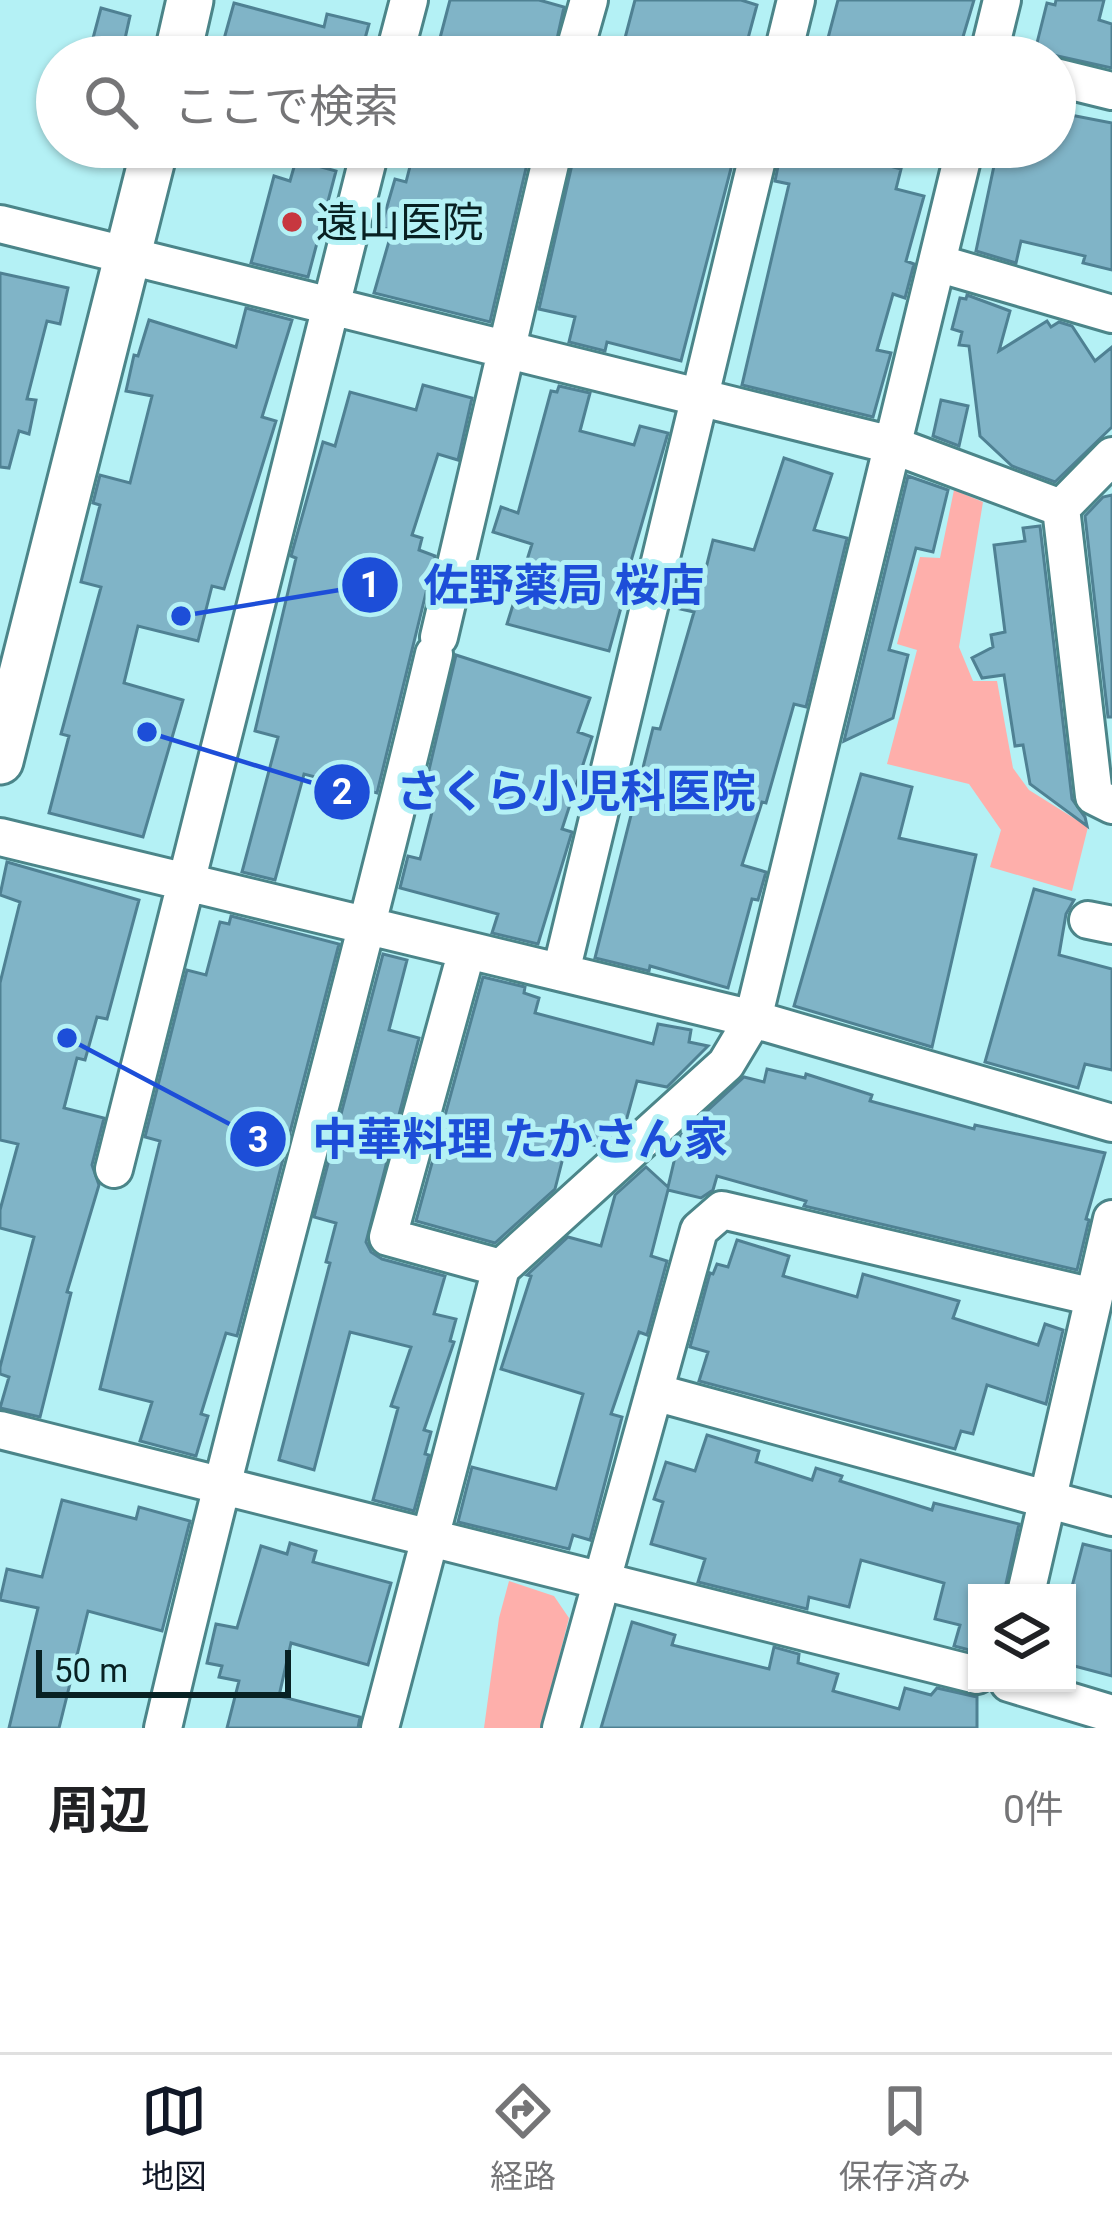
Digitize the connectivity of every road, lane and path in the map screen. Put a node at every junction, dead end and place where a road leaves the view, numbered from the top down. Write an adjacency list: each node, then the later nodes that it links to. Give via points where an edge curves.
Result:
1 (190, 0): 6 (street)
2 (409, 0): 7 (street)
3 (589, 0): 8 (street)
4 (796, 0): 9 (street)
5 (1002, 0): 10 (street)
6 (182, 36)
7 (400, 36)
8 (579, 36)
9 (787, 36)
10 (993, 36)
11 (1076, 82): 12 (street)
12 (1112, 91)
13 (150, 168): 19 (street)
14 (366, 168): 21 (street)
15 (549, 168): 23 (street)
16 (755, 168): 24 (street)
17 (960, 168): 20 (street)
18 (0, 224): 19 (street)
19 (129, 256): 21 (street); 28 (street)
20 (937, 262): 22 (street); 25 (street)
21 (331, 306): 23 (street); 32 (street)
22 (1112, 314)
23 (506, 351): 24 (street); 33 (street)
24 (700, 397): 25 (street); 35 (street)
25 (892, 445): 27 (street); 36 (street)
26 (1112, 456): 27 (street)
27 (1061, 508): 30 (street, via 1094,796)
28 (15, 640): 29 (street)
29 (0, 761)
30 (1112, 806)
31 (0, 837): 32 (street)
32 (183, 881): 33 (street); 38 (street)
33 (370, 926): 34 (street); 44 (street)
34 (467, 950): 35 (street); 40 (street, via 388,1237)
35 (561, 972): 36 (street)
36 (753, 1019): 37 (street); 40 (street, via 725,1064)
37 (1112, 1123)
38 (114, 1169)
39 (1112, 1219): 41 (street)
40 (502, 1268): 47 (street)
41 (1094, 1297): 42 (street, via 722,1210 699,1230); 45 (street)
42 (654, 1392): 45 (street); 48 (street)
43 (0, 1430): 44 (street)
44 (220, 1485): 47 (street); 53 (street)
45 (1047, 1501): 46 (street); 49 (street)
46 (1112, 1517)
47 (431, 1538): 48 (street); 54 (street)
48 (602, 1581): 50 (street); 55 (street)
49 (1028, 1584)
50 (968, 1673)
51 (1039, 1692): 52 (street)
52 (1112, 1714)
53 (163, 1728)
54 (380, 1728)
55 (561, 1728)

